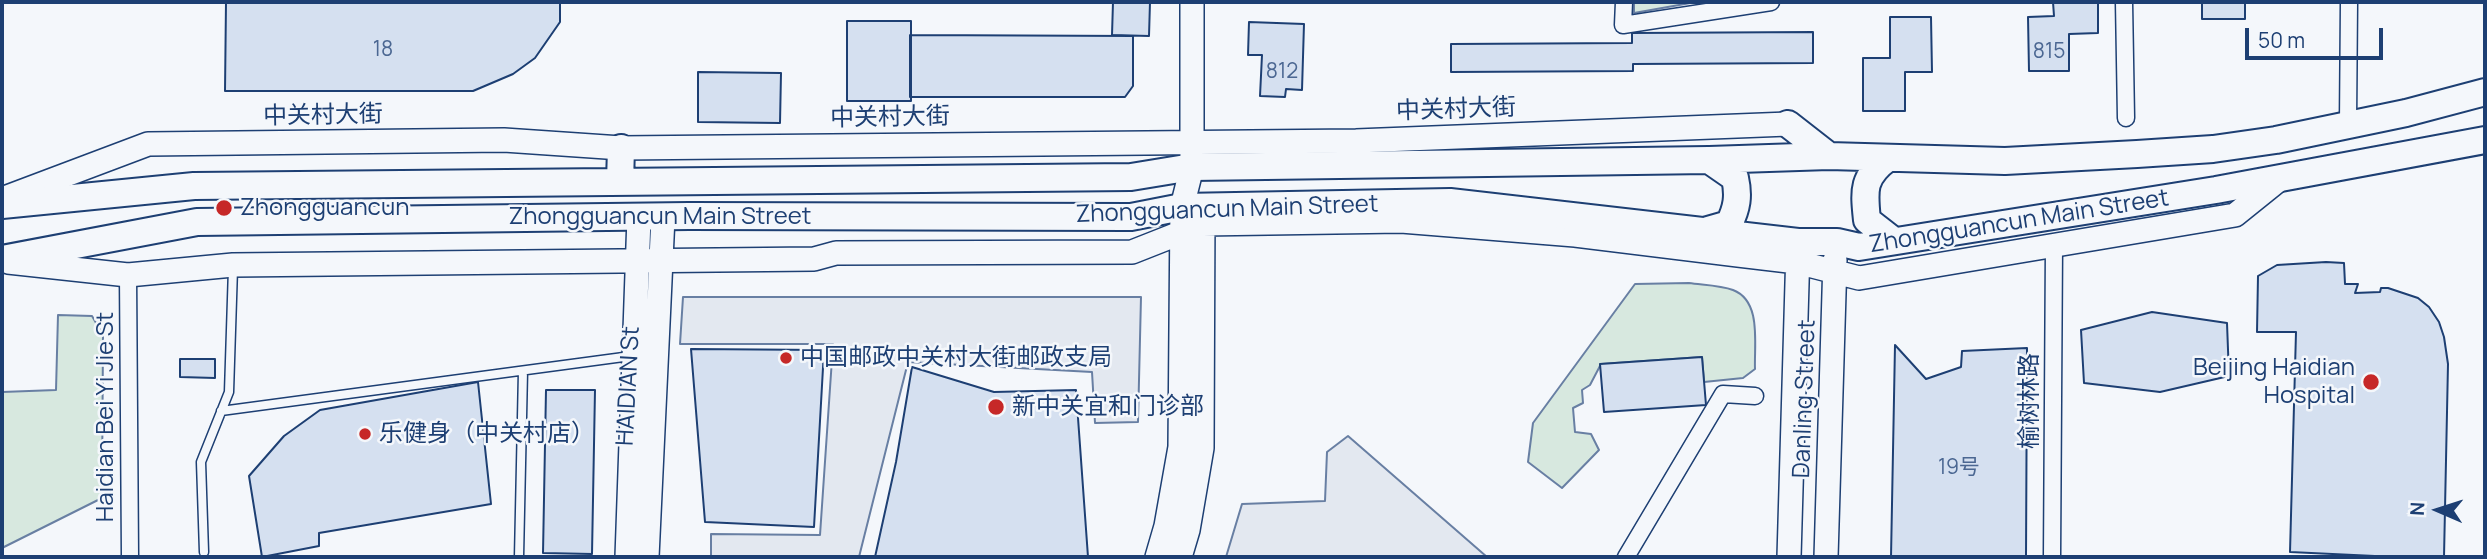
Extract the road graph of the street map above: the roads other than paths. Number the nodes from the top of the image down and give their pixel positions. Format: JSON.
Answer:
{"nodes":[{"id":1,"x":1192,"y":2,"type":"edge"},
{"id":2,"x":1624,"y":2,"type":"edge"},
{"id":3,"x":1771,"y":2,"type":"edge"},
{"id":4,"x":2124,"y":2,"type":"edge"},
{"id":5,"x":2349,"y":2,"type":"edge"},
{"id":6,"x":2485,"y":92,"type":"edge"},
{"id":7,"x":2126,"y":118,"type":"dead end"},
{"id":8,"x":2348,"y":123,"type":"junction"},
{"id":9,"x":1788,"y":124,"type":"joint"},
{"id":10,"x":2485,"y":140,"type":"edge"},
{"id":11,"x":621,"y":148,"type":"junction"},
{"id":12,"x":1192,"y":154,"type":"junction"},
{"id":13,"x":1829,"y":156,"type":"junction"},
{"id":14,"x":1888,"y":158,"type":"junction"},
{"id":15,"x":1709,"y":160,"type":"junction"},
{"id":16,"x":2281,"y":178,"type":"junction"},
{"id":17,"x":620,"y":182,"type":"junction"},
{"id":18,"x":2,"y":199,"type":"edge"},
{"id":19,"x":2,"y":205,"type":"edge"},
{"id":20,"x":651,"y":217,"type":"junction"},
{"id":21,"x":1192,"y":218,"type":"junction"},
{"id":22,"x":1708,"y":230,"type":"junction"},
{"id":23,"x":1894,"y":241,"type":"junction"},
{"id":24,"x":1837,"y":242,"type":"junction"},
{"id":25,"x":2054,"y":245,"type":"junction"},
{"id":26,"x":1798,"y":252,"type":"junction"},
{"id":27,"x":2,"y":260,"type":"edge"},
{"id":28,"x":661,"y":260,"type":"junction"},
{"id":29,"x":638,"y":261,"type":"junction"},
{"id":30,"x":233,"y":265,"type":"junction"},
{"id":31,"x":1834,"y":271,"type":"junction"},
{"id":32,"x":128,"y":275,"type":"junction"},
{"id":33,"x":634,"y":355,"type":"junction"},
{"id":34,"x":523,"y":371,"type":"junction"},
{"id":35,"x":1755,"y":397,"type":"dead end"},
{"id":36,"x":221,"y":411,"type":"junction"},
{"id":37,"x":204,"y":552,"type":"dead end"},
{"id":38,"x":130,"y":557,"type":"edge"},
{"id":39,"x":519,"y":557,"type":"edge"},
{"id":40,"x":627,"y":557,"type":"edge"},
{"id":41,"x":647,"y":557,"type":"edge"},
{"id":42,"x":1157,"y":557,"type":"edge"},
{"id":43,"x":1180,"y":557,"type":"edge"},
{"id":44,"x":1626,"y":557,"type":"edge"},
{"id":45,"x":1789,"y":557,"type":"edge"},
{"id":46,"x":1826,"y":557,"type":"edge"},
{"id":47,"x":2052,"y":557,"type":"edge"}],
"edges":[{"from":1,"to":12,"type":"street"},
{"from":2,"to":3,"type":"street"},
{"from":4,"to":7,"type":"street"},
{"from":5,"to":8,"type":"street"},
{"from":6,"to":8,"type":"main road","name":"Zhongguancun Main Street"},
{"from":8,"to":14,"type":"main road","name":"Zhongguancun Main Street"},
{"from":9,"to":12,"type":"street","name":"中关村大街"},
{"from":9,"to":13,"type":"main road"},
{"from":10,"to":16,"type":"main road","name":"Zhongguancun Main Street"},
{"from":11,"to":12,"type":"street","name":"中关村大街"},
{"from":11,"to":17,"type":"main road"},
{"from":11,"to":18,"type":"street","name":"中关村大街"},
{"from":12,"to":15,"type":"main road","name":"Zhongguancun Main Street"},
{"from":12,"to":17,"type":"main road","name":"Zhongguancun Main Street"},
{"from":12,"to":21,"type":"street"},
{"from":13,"to":14,"type":"main road","name":"Zhongguancun Main Street"},
{"from":13,"to":15,"type":"main road","name":"Zhongguancun Main Street"},
{"from":14,"to":23,"type":"main road"},
{"from":15,"to":22,"type":"main road"},
{"from":16,"to":23,"type":"main road","name":"Zhongguancun Main Street"},
{"from":16,"to":25,"type":"street"},
{"from":17,"to":19,"type":"main road","name":"Zhongguancun Main Street"},
{"from":20,"to":21,"type":"main road","name":"Zhongguancun Main Street"},
{"from":20,"to":27,"type":"main road","name":"Zhongguancun Main Street"},
{"from":20,"to":28,"type":"street","name":"HAIDIAN St"},
{"from":20,"to":29,"type":"street","name":"HAIDIAN St"},
{"from":21,"to":22,"type":"main road","name":"Zhongguancun Main Street"},
{"from":21,"to":26,"type":"street"},
{"from":21,"to":28,"type":"street"},
{"from":21,"to":42,"type":"street"},
{"from":21,"to":43,"type":"street"},
{"from":22,"to":26,"type":"main road","name":"Zhongguancun Main Street"},
{"from":23,"to":24,"type":"main road","name":"Zhongguancun Main Street"},
{"from":24,"to":26,"type":"main road","name":"Zhongguancun Main Street"},
{"from":24,"to":31,"type":"street","name":"Danling Street"},
{"from":25,"to":31,"type":"street"},
{"from":25,"to":47,"type":"street","name":"榆树林路"},
{"from":26,"to":31,"type":"street"},
{"from":26,"to":45,"type":"street","name":"Danling Street"},
{"from":27,"to":32,"type":"street"},
{"from":28,"to":29,"type":"street"},
{"from":28,"to":41,"type":"street","name":"HAIDIAN St"},
{"from":29,"to":30,"type":"street"},
{"from":29,"to":33,"type":"street","name":"HAIDIAN St"},
{"from":30,"to":32,"type":"street"},
{"from":30,"to":36,"type":"lane"},
{"from":31,"to":46,"type":"street","name":"Danling Street"},
{"from":32,"to":38,"type":"street","name":"Haidian Bei Yi Jie St"},
{"from":33,"to":34,"type":"lane"},
{"from":33,"to":40,"type":"street","name":"HAIDIAN St"},
{"from":34,"to":36,"type":"lane"},
{"from":34,"to":39,"type":"lane"},
{"from":35,"to":44,"type":"street"},
{"from":36,"to":37,"type":"lane"}]}
